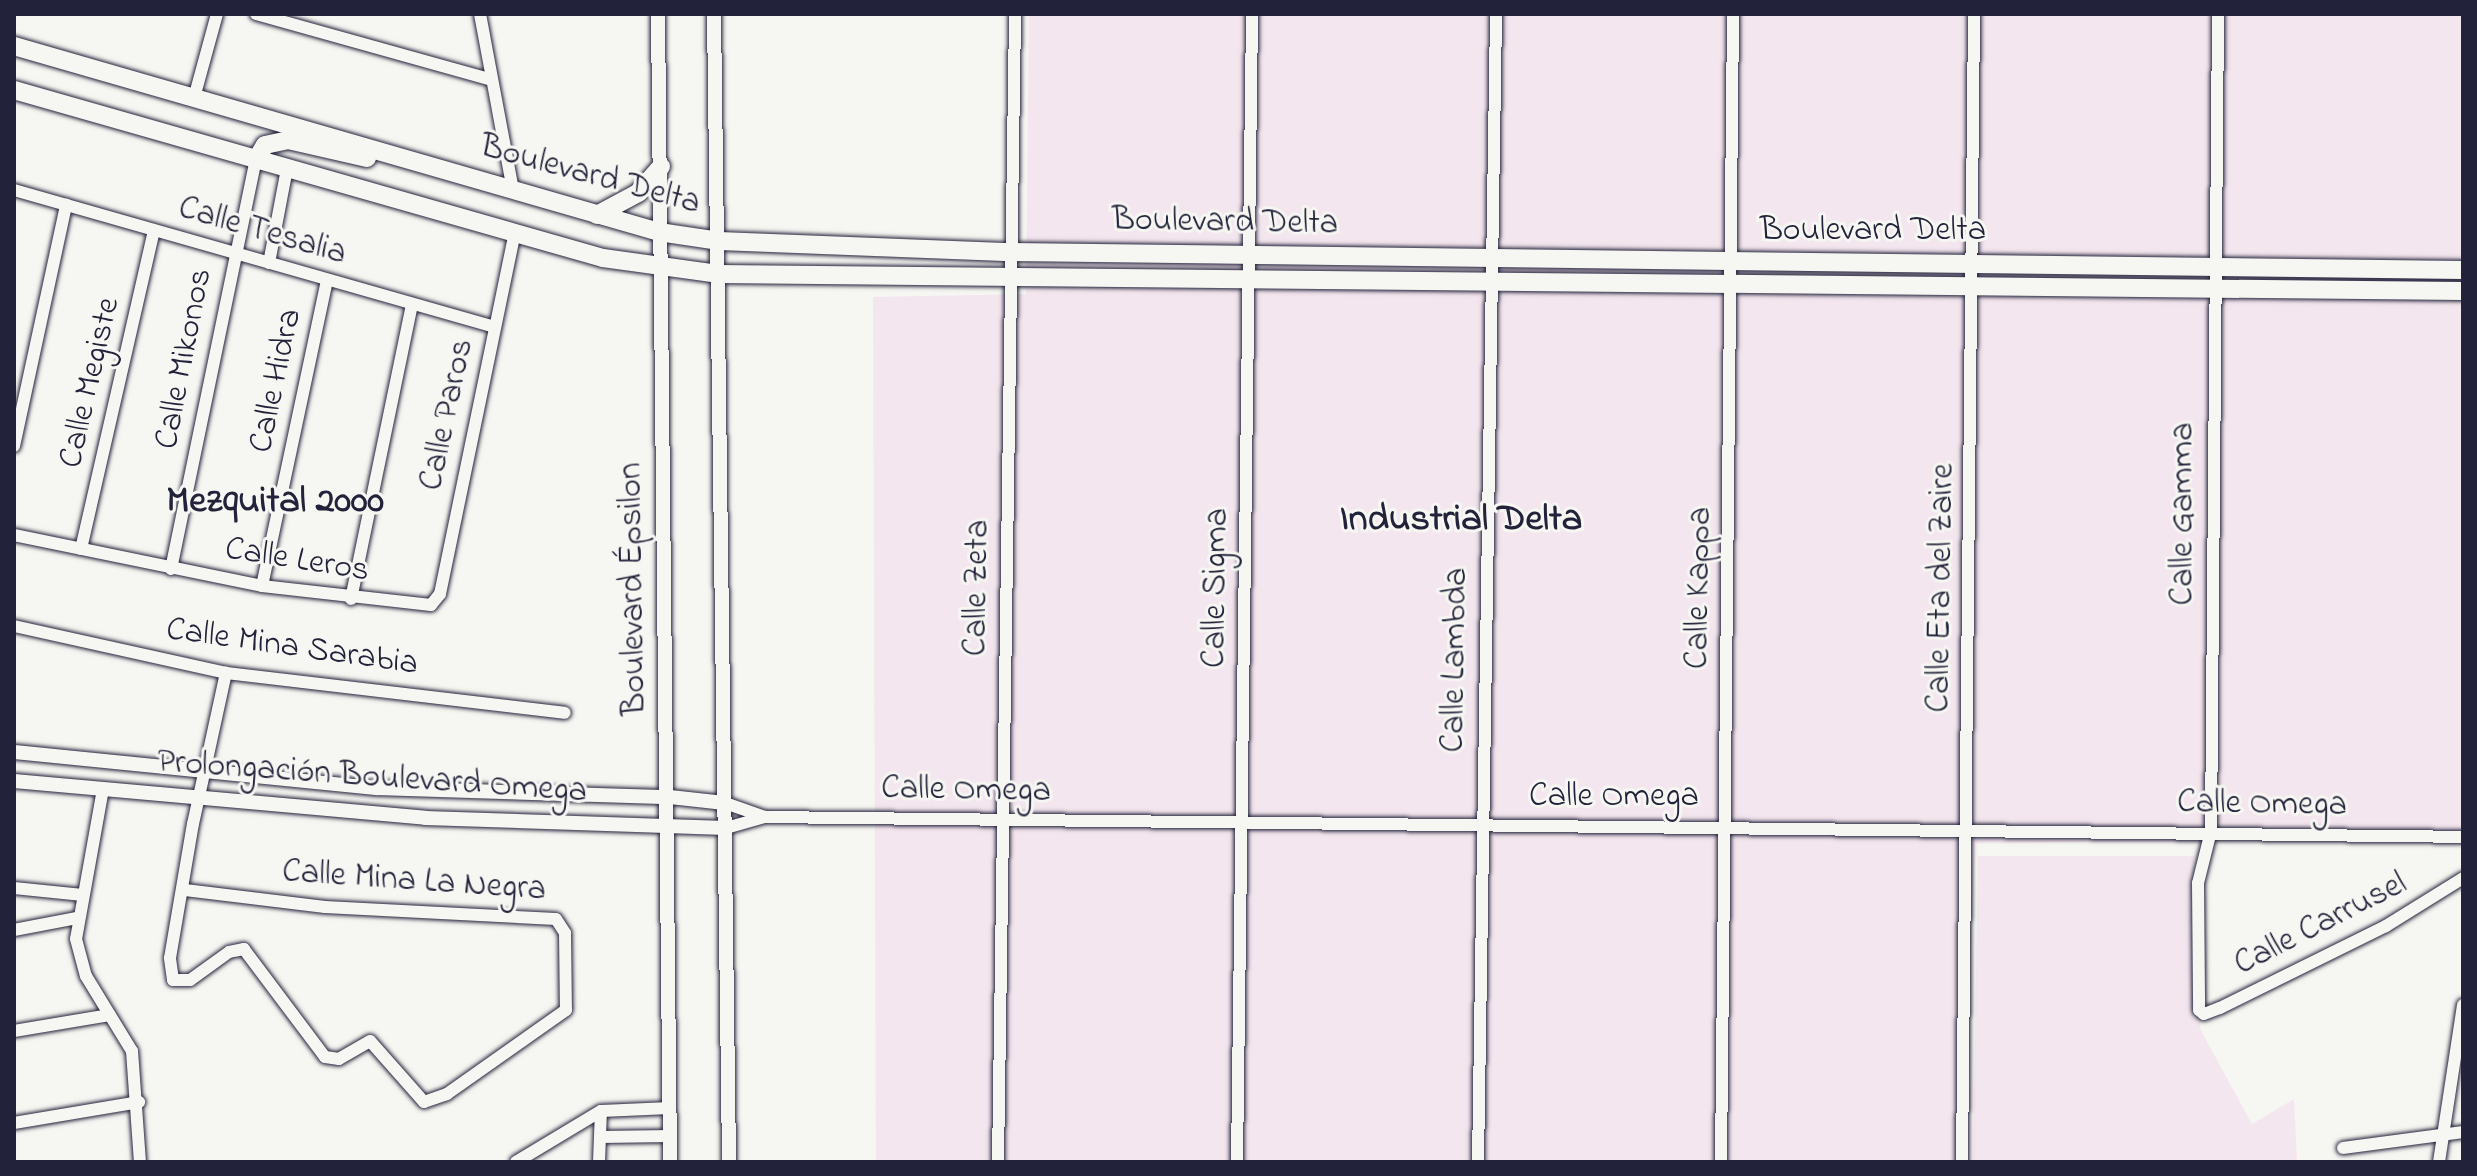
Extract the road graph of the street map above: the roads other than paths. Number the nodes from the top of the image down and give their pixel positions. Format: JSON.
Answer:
{"nodes":[{"id":1,"x":217,"y":14,"type":"edge"},
{"id":2,"x":256,"y":14,"type":"edge"},
{"id":3,"x":480,"y":14,"type":"edge"},
{"id":4,"x":658,"y":14,"type":"edge"},
{"id":5,"x":714,"y":14,"type":"edge"},
{"id":6,"x":1015,"y":14,"type":"edge"},
{"id":7,"x":1252,"y":14,"type":"edge"},
{"id":8,"x":1496,"y":14,"type":"edge"},
{"id":9,"x":1733,"y":14,"type":"edge"},
{"id":10,"x":1974,"y":14,"type":"edge"},
{"id":11,"x":2218,"y":14,"type":"edge"},
{"id":12,"x":14,"y":46,"type":"edge"},
{"id":13,"x":492,"y":80,"type":"junction"},
{"id":14,"x":14,"y":90,"type":"edge"},
{"id":15,"x":194,"y":98,"type":"junction"},
{"id":16,"x":390,"y":157,"type":"junction"},
{"id":17,"x":256,"y":160,"type":"junction"},
{"id":18,"x":661,"y":167,"type":"junction"},
{"id":19,"x":287,"y":169,"type":"junction"},
{"id":20,"x":14,"y":190,"type":"edge"},
{"id":21,"x":513,"y":190,"type":"junction"},
{"id":22,"x":66,"y":205,"type":"junction"},
{"id":23,"x":597,"y":215,"type":"junction"},
{"id":24,"x":154,"y":230,"type":"junction"},
{"id":25,"x":659,"y":232,"type":"junction"},
{"id":26,"x":515,"y":233,"type":"junction"},
{"id":27,"x":719,"y":241,"type":"junction"},
{"id":28,"x":1011,"y":252,"type":"junction"},
{"id":29,"x":234,"y":253,"type":"junction"},
{"id":30,"x":1250,"y":256,"type":"junction"},
{"id":31,"x":1489,"y":259,"type":"junction"},
{"id":32,"x":269,"y":263,"type":"junction"},
{"id":33,"x":1730,"y":263,"type":"junction"},
{"id":34,"x":1974,"y":264,"type":"junction"},
{"id":35,"x":2213,"y":268,"type":"junction"},
{"id":36,"x":659,"y":269,"type":"junction"},
{"id":37,"x":2463,"y":270,"type":"edge"},
{"id":38,"x":718,"y":274,"type":"junction"},
{"id":39,"x":1010,"y":276,"type":"junction"},
{"id":40,"x":1249,"y":278,"type":"junction"},
{"id":41,"x":327,"y":281,"type":"junction"},
{"id":42,"x":1490,"y":282,"type":"junction"},
{"id":43,"x":1730,"y":284,"type":"junction"},
{"id":44,"x":1974,"y":286,"type":"junction"},
{"id":45,"x":2213,"y":289,"type":"junction"},
{"id":46,"x":2463,"y":291,"type":"edge"},
{"id":47,"x":412,"y":305,"type":"junction"},
{"id":48,"x":495,"y":327,"type":"junction"},
{"id":49,"x":14,"y":446,"type":"edge"},
{"id":50,"x":14,"y":535,"type":"edge"},
{"id":51,"x":81,"y":549,"type":"junction"},
{"id":52,"x":171,"y":569,"type":"junction"},
{"id":53,"x":262,"y":586,"type":"junction"},
{"id":54,"x":351,"y":599,"type":"junction"},
{"id":55,"x":431,"y":605,"type":"joint"},
{"id":56,"x":14,"y":626,"type":"edge"},
{"id":57,"x":226,"y":673,"type":"junction"},
{"id":58,"x":565,"y":713,"type":"dead end"},
{"id":59,"x":14,"y":752,"type":"edge"},
{"id":60,"x":206,"y":770,"type":"junction"},
{"id":61,"x":14,"y":781,"type":"edge"},
{"id":62,"x":103,"y":789,"type":"junction"},
{"id":63,"x":200,"y":797,"type":"junction"},
{"id":64,"x":670,"y":797,"type":"junction"},
{"id":65,"x":725,"y":803,"type":"junction"},
{"id":66,"x":765,"y":817,"type":"junction"},
{"id":67,"x":1004,"y":820,"type":"junction"},
{"id":68,"x":1241,"y":821,"type":"junction"},
{"id":69,"x":670,"y":825,"type":"junction"},
{"id":70,"x":1481,"y":826,"type":"junction"},
{"id":71,"x":1726,"y":827,"type":"junction"},
{"id":72,"x":726,"y":828,"type":"junction"},
{"id":73,"x":1966,"y":830,"type":"junction"},
{"id":74,"x":2211,"y":831,"type":"junction"},
{"id":75,"x":2463,"y":837,"type":"edge"},
{"id":76,"x":2463,"y":878,"type":"edge"},
{"id":77,"x":14,"y":888,"type":"edge"},
{"id":78,"x":185,"y":890,"type":"junction"},
{"id":79,"x":83,"y":895,"type":"junction"},
{"id":80,"x":77,"y":918,"type":"junction"},
{"id":81,"x":14,"y":930,"type":"edge"},
{"id":82,"x":2463,"y":1005,"type":"edge"},
{"id":83,"x":2200,"y":1012,"type":"joint"},
{"id":84,"x":110,"y":1015,"type":"junction"},
{"id":85,"x":14,"y":1031,"type":"edge"},
{"id":86,"x":139,"y":1102,"type":"junction"},
{"id":87,"x":670,"y":1108,"type":"junction"},
{"id":88,"x":601,"y":1111,"type":"junction"},
{"id":89,"x":14,"y":1123,"type":"edge"},
{"id":90,"x":2444,"y":1131,"type":"junction"},
{"id":91,"x":2463,"y":1132,"type":"edge"},
{"id":92,"x":670,"y":1136,"type":"junction"},
{"id":93,"x":601,"y":1137,"type":"junction"},
{"id":94,"x":2343,"y":1148,"type":"dead end"},
{"id":95,"x":140,"y":1162,"type":"edge"},
{"id":96,"x":516,"y":1162,"type":"edge"},
{"id":97,"x":599,"y":1162,"type":"edge"},
{"id":98,"x":670,"y":1162,"type":"edge"},
{"id":99,"x":729,"y":1162,"type":"edge"},
{"id":100,"x":998,"y":1162,"type":"edge"},
{"id":101,"x":1237,"y":1162,"type":"edge"},
{"id":102,"x":1478,"y":1162,"type":"edge"},
{"id":103,"x":1721,"y":1162,"type":"edge"},
{"id":104,"x":1962,"y":1162,"type":"edge"},
{"id":105,"x":2439,"y":1162,"type":"edge"}],
"edges":[{"from":1,"to":15,"type":"street"},
{"from":2,"to":13,"type":"street"},
{"from":3,"to":13,"type":"street"},
{"from":4,"to":18,"type":"street","name":"Boulevard Épsilon"},
{"from":5,"to":27,"type":"street"},
{"from":6,"to":28,"type":"street","name":"Calle Zeta"},
{"from":7,"to":30,"type":"street","name":"Calle Sigma"},
{"from":8,"to":31,"type":"street","name":"Calle Lambda"},
{"from":9,"to":33,"type":"street","name":"Calle Kappa"},
{"from":10,"to":34,"type":"street","name":"Calle Eta del Zaire"},
{"from":11,"to":35,"type":"street","name":"Calle Gamma"},
{"from":12,"to":15,"type":"main road","name":"Boulevard Delta"},
{"from":13,"to":21,"type":"street"},
{"from":14,"to":17,"type":"main road","name":"Boulevard Delta"},
{"from":15,"to":16,"type":"main road","name":"Boulevard Delta"},
{"from":16,"to":17,"type":"main road"},
{"from":16,"to":21,"type":"main road","name":"Boulevard Delta"},
{"from":17,"to":19,"type":"main road","name":"Boulevard Delta"},
{"from":17,"to":29,"type":"street","name":"Calle Mikonos"},
{"from":18,"to":23,"type":"main road"},
{"from":18,"to":25,"type":"street","name":"Boulevard Épsilon"},
{"from":19,"to":26,"type":"main road","name":"Boulevard Delta"},
{"from":19,"to":32,"type":"street","name":"Calle Mikonos"},
{"from":20,"to":22,"type":"street","name":"Calle Tesalia"},
{"from":21,"to":23,"type":"main road","name":"Boulevard Delta"},
{"from":22,"to":24,"type":"street","name":"Calle Tesalia"},
{"from":22,"to":49,"type":"street"},
{"from":23,"to":25,"type":"main road","name":"Boulevard Delta"},
{"from":24,"to":29,"type":"street","name":"Calle Tesalia"},
{"from":24,"to":51,"type":"street","name":"Calle Megiste"},
{"from":25,"to":27,"type":"main road","name":"Boulevard Delta"},
{"from":25,"to":36,"type":"street","name":"Boulevard Épsilon"},
{"from":26,"to":36,"type":"main road","name":"Boulevard Delta"},
{"from":26,"to":48,"type":"street","name":"Calle Paros"},
{"from":27,"to":28,"type":"main road","name":"Boulevard Delta"},
{"from":27,"to":38,"type":"street"},
{"from":28,"to":30,"type":"main road","name":"Boulevard Delta"},
{"from":28,"to":39,"type":"street","name":"Calle Zeta"},
{"from":29,"to":32,"type":"street","name":"Calle Tesalia"},
{"from":29,"to":52,"type":"street","name":"Calle Mikonos"},
{"from":30,"to":31,"type":"main road","name":"Boulevard Delta"},
{"from":30,"to":40,"type":"street","name":"Calle Sigma"},
{"from":31,"to":33,"type":"main road","name":"Boulevard Delta"},
{"from":31,"to":42,"type":"street","name":"Calle Lambda"},
{"from":32,"to":41,"type":"street","name":"Calle Tesalia"},
{"from":33,"to":34,"type":"main road","name":"Boulevard Delta"},
{"from":33,"to":43,"type":"street","name":"Calle Kappa"},
{"from":34,"to":35,"type":"main road","name":"Boulevard Delta"},
{"from":34,"to":44,"type":"street","name":"Calle Eta del Zaire"},
{"from":35,"to":37,"type":"main road","name":"Boulevard Delta"},
{"from":35,"to":45,"type":"street","name":"Calle Gamma"},
{"from":36,"to":38,"type":"main road","name":"Boulevard Delta"},
{"from":36,"to":64,"type":"street","name":"Boulevard Épsilon"},
{"from":38,"to":39,"type":"main road","name":"Boulevard Delta"},
{"from":38,"to":65,"type":"street"},
{"from":39,"to":40,"type":"main road","name":"Boulevard Delta"},
{"from":39,"to":67,"type":"street","name":"Calle Zeta"},
{"from":40,"to":42,"type":"main road","name":"Boulevard Delta"},
{"from":40,"to":68,"type":"street","name":"Calle Sigma"},
{"from":41,"to":47,"type":"street","name":"Calle Tesalia"},
{"from":41,"to":53,"type":"street","name":"Calle Hidra"},
{"from":42,"to":43,"type":"main road","name":"Boulevard Delta"},
{"from":42,"to":70,"type":"street","name":"Calle Lambda"},
{"from":43,"to":44,"type":"main road","name":"Boulevard Delta"},
{"from":43,"to":71,"type":"street","name":"Calle Kappa"},
{"from":44,"to":45,"type":"main road","name":"Boulevard Delta"},
{"from":44,"to":73,"type":"street","name":"Calle Eta del Zaire"},
{"from":45,"to":46,"type":"main road","name":"Boulevard Delta"},
{"from":45,"to":74,"type":"street","name":"Calle Gamma"},
{"from":47,"to":48,"type":"street","name":"Calle Tesalia"},
{"from":47,"to":54,"type":"street"},
{"from":48,"to":55,"type":"street","name":"Calle Paros"},
{"from":50,"to":51,"type":"street","name":"Calle Leros"},
{"from":51,"to":52,"type":"street","name":"Calle Leros"},
{"from":52,"to":53,"type":"street","name":"Calle Leros"},
{"from":53,"to":54,"type":"street","name":"Calle Leros"},
{"from":54,"to":55,"type":"street","name":"Calle Leros"},
{"from":56,"to":57,"type":"street","name":"Calle Mina Sarabia"},
{"from":57,"to":58,"type":"street","name":"Calle Mina Sarabia"},
{"from":57,"to":60,"type":"street","name":"Calle Mina La Negra"},
{"from":59,"to":60,"type":"street","name":"Prolongación Boulevard Omega"},
{"from":60,"to":63,"type":"street","name":"Calle Mina La Negra"},
{"from":60,"to":64,"type":"street","name":"Prolongación Boulevard Omega"},
{"from":61,"to":62,"type":"street","name":"Prolongación Boulevard Omega"},
{"from":62,"to":63,"type":"street","name":"Prolongación Boulevard Omega"},
{"from":62,"to":79,"type":"street"},
{"from":63,"to":69,"type":"street","name":"Prolongación Boulevard Omega"},
{"from":63,"to":78,"type":"street","name":"Calle Mina La Negra"},
{"from":64,"to":65,"type":"street","name":"Prolongación Boulevard Omega"},
{"from":64,"to":69,"type":"street","name":"Boulevard Épsilon"},
{"from":65,"to":66,"type":"street","name":"Calle Omega"},
{"from":65,"to":72,"type":"street"},
{"from":66,"to":67,"type":"street","name":"Calle Omega"},
{"from":66,"to":72,"type":"street","name":"Calle Omega"},
{"from":67,"to":68,"type":"street","name":"Calle Omega"},
{"from":67,"to":100,"type":"street","name":"Calle Zeta"},
{"from":68,"to":70,"type":"street","name":"Calle Omega"},
{"from":68,"to":101,"type":"street","name":"Calle Sigma"},
{"from":69,"to":72,"type":"street","name":"Prolongación Boulevard Omega"},
{"from":69,"to":87,"type":"street","name":"Boulevard Épsilon"},
{"from":70,"to":71,"type":"street","name":"Calle Omega"},
{"from":70,"to":102,"type":"street","name":"Calle Lambda"},
{"from":71,"to":73,"type":"street","name":"Calle Omega"},
{"from":71,"to":103,"type":"street","name":"Calle Kappa"},
{"from":72,"to":99,"type":"street"},
{"from":73,"to":74,"type":"street","name":"Calle Omega"},
{"from":73,"to":104,"type":"street","name":"Calle Eta del Zaire"},
{"from":74,"to":75,"type":"street","name":"Calle Omega"},
{"from":74,"to":83,"type":"street","name":"Calle Gamma"},
{"from":76,"to":83,"type":"street","name":"Calle Carrusel"},
{"from":77,"to":79,"type":"street"},
{"from":78,"to":78,"type":"street","name":"Calle Mina La Negra"},
{"from":79,"to":80,"type":"street"},
{"from":80,"to":81,"type":"street"},
{"from":80,"to":84,"type":"street"},
{"from":82,"to":90,"type":"street"},
{"from":84,"to":85,"type":"street"},
{"from":84,"to":86,"type":"street"},
{"from":86,"to":89,"type":"street"},
{"from":86,"to":95,"type":"street"},
{"from":87,"to":88,"type":"street"},
{"from":87,"to":92,"type":"street","name":"Boulevard Épsilon"},
{"from":88,"to":93,"type":"street"},
{"from":88,"to":96,"type":"street"},
{"from":90,"to":91,"type":"street"},
{"from":90,"to":94,"type":"street"},
{"from":90,"to":105,"type":"street"},
{"from":92,"to":93,"type":"street"},
{"from":92,"to":98,"type":"street","name":"Boulevard Épsilon"},
{"from":93,"to":97,"type":"street"}]}
